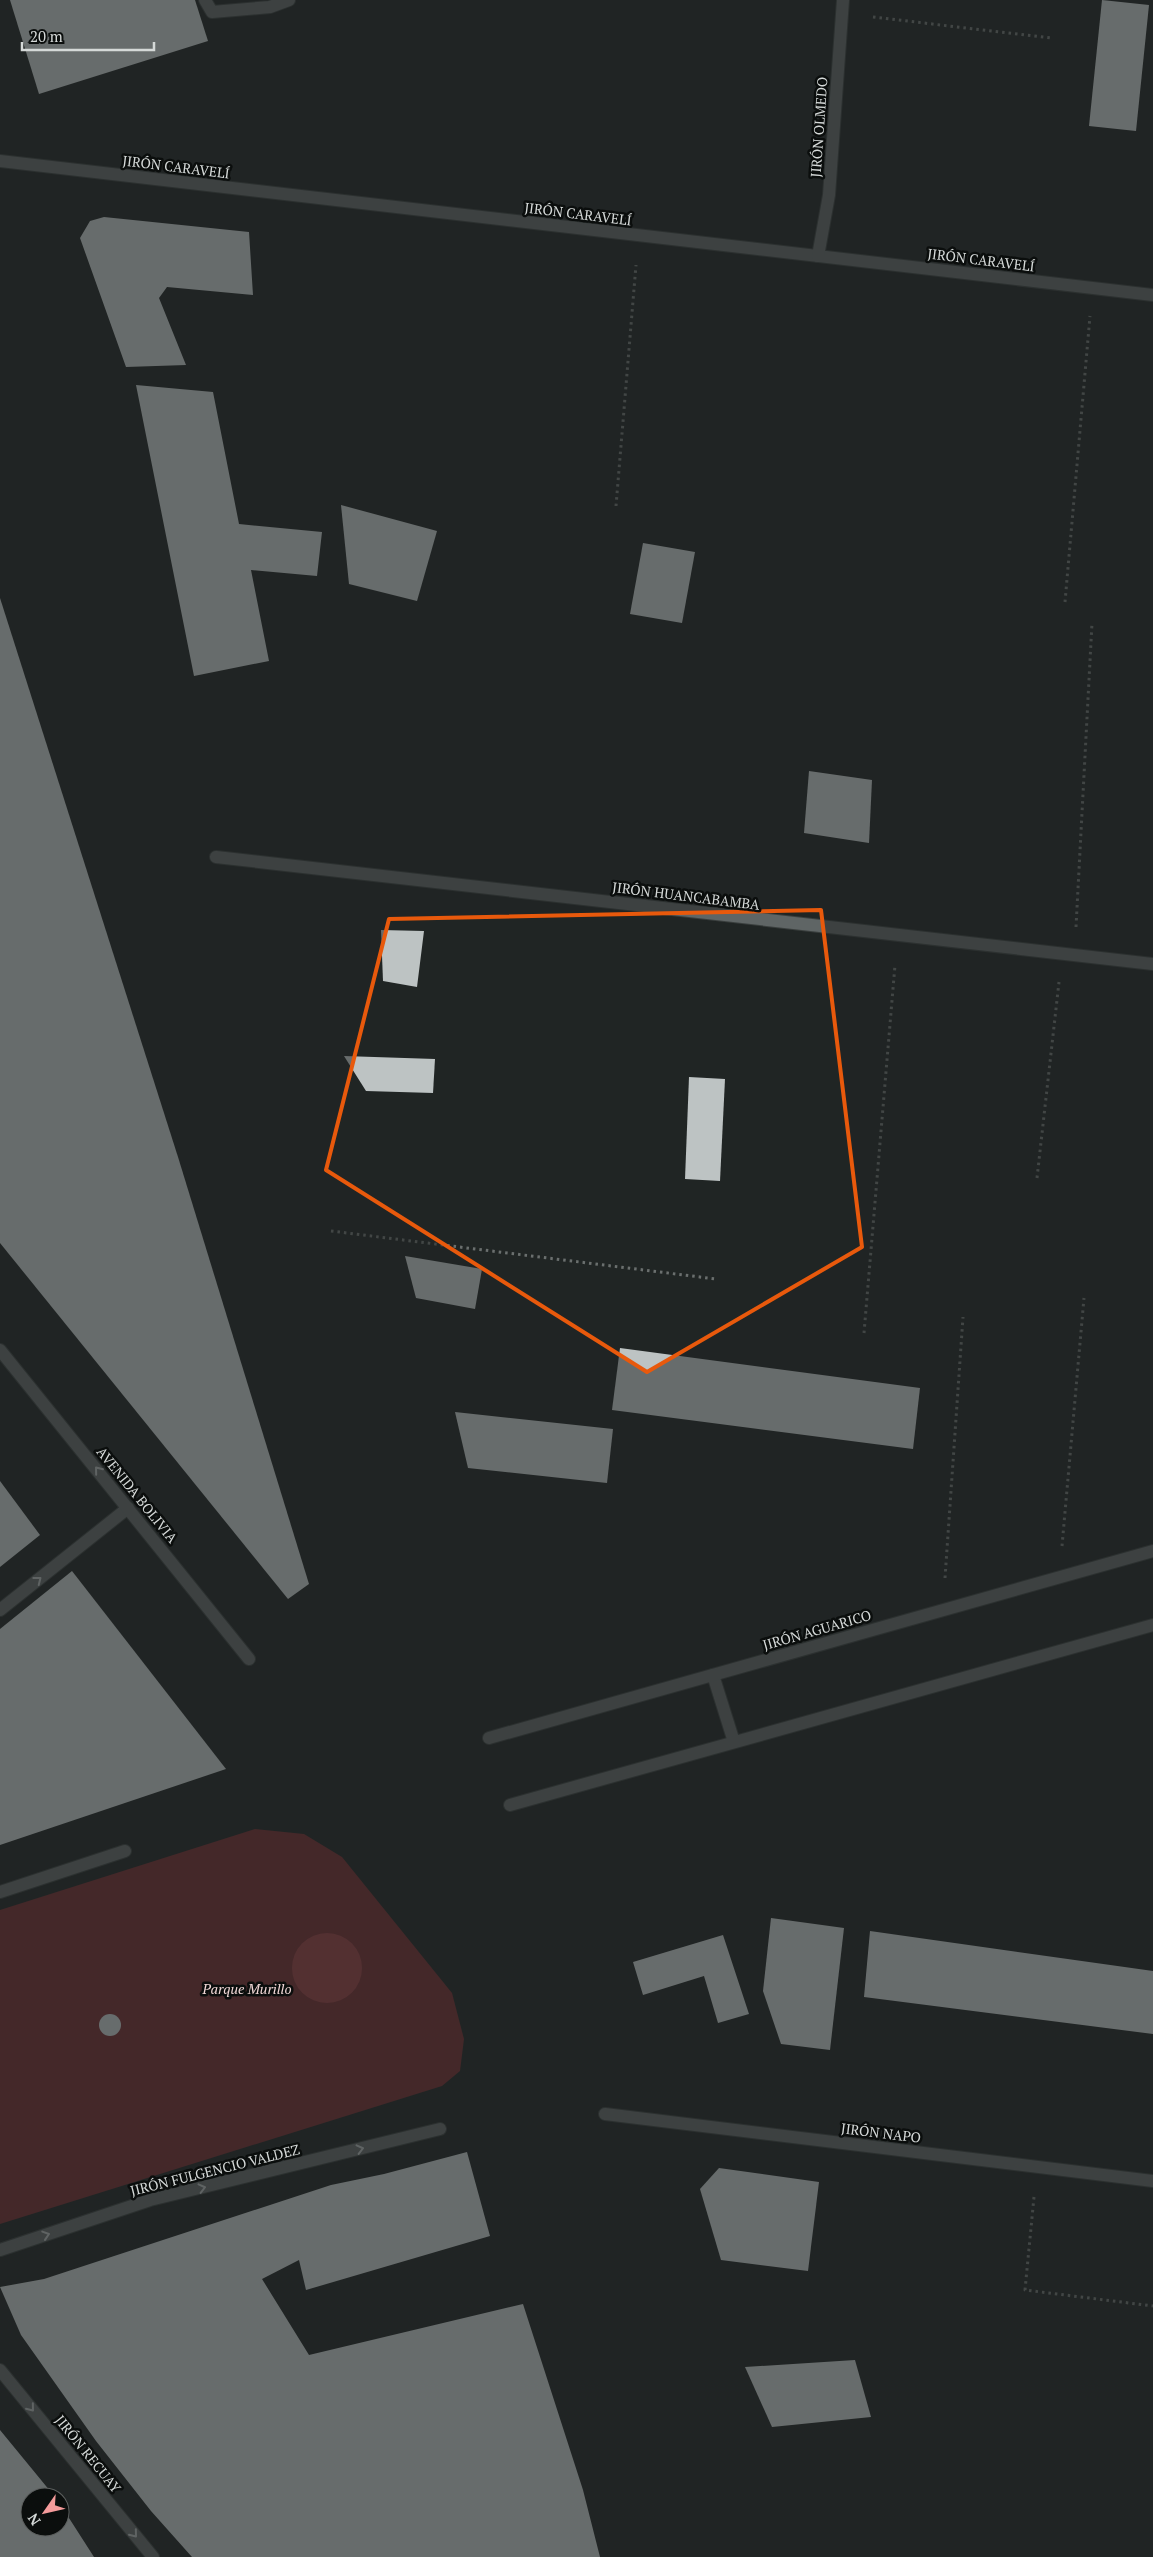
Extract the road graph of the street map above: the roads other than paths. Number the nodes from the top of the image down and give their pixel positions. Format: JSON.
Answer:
{"nodes":[{"id":1,"x":205,"y":0,"type":"edge"},
{"id":2,"x":289,"y":0,"type":"edge"},
{"id":3,"x":844,"y":0,"type":"edge"},
{"id":4,"x":0,"y":161,"type":"edge"},
{"id":5,"x":818,"y":256,"type":"junction"},
{"id":6,"x":1153,"y":296,"type":"edge"},
{"id":7,"x":216,"y":857,"type":"dead end"},
{"id":8,"x":1153,"y":964,"type":"edge"},
{"id":9,"x":0,"y":1350,"type":"edge"},
{"id":10,"x":128,"y":1508,"type":"junction"},
{"id":11,"x":1153,"y":1551,"type":"edge"},
{"id":12,"x":0,"y":1610,"type":"edge"},
{"id":13,"x":1153,"y":1625,"type":"edge"},
{"id":14,"x":249,"y":1659,"type":"dead end"},
{"id":15,"x":713,"y":1674,"type":"junction"},
{"id":16,"x":489,"y":1738,"type":"dead end"},
{"id":17,"x":734,"y":1742,"type":"junction"},
{"id":18,"x":510,"y":1805,"type":"dead end"},
{"id":19,"x":125,"y":1852,"type":"dead end"},
{"id":20,"x":0,"y":1892,"type":"edge"},
{"id":21,"x":604,"y":2114,"type":"dead end"},
{"id":22,"x":440,"y":2129,"type":"dead end"},
{"id":23,"x":1153,"y":2181,"type":"edge"},
{"id":24,"x":0,"y":2250,"type":"edge"},
{"id":25,"x":0,"y":2370,"type":"edge"},
{"id":26,"x":153,"y":2557,"type":"edge"}],
"edges":[{"from":1,"to":2,"type":"street"},
{"from":3,"to":5,"type":"street","name":"JIRÓN OLMEDO"},
{"from":4,"to":5,"type":"street","name":"JIRÓN CARAVELÍ"},
{"from":5,"to":6,"type":"street","name":"JIRÓN CARAVELÍ"},
{"from":7,"to":8,"type":"street","name":"JIRÓN HUANCABAMBA"},
{"from":10,"to":9,"type":"street","name":"AVENIDA BOLIVIA","one_way":true},
{"from":12,"to":10,"type":"street","one_way":true},
{"from":10,"to":14,"type":"street","name":"AVENIDA BOLIVIA"},
{"from":11,"to":15,"type":"street","name":"JIRÓN AGUARICO"},
{"from":13,"to":17,"type":"street"},
{"from":15,"to":16,"type":"street","name":"JIRÓN AGUARICO"},
{"from":15,"to":17,"type":"street"},
{"from":17,"to":18,"type":"street"},
{"from":19,"to":20,"type":"street"},
{"from":21,"to":23,"type":"street","name":"JIRÓN NAPO"},
{"from":24,"to":22,"type":"street","name":"JIRÓN FULGENCIO VALDEZ","one_way":true},
{"from":25,"to":26,"type":"street","name":"JIRÓN RECUAY","one_way":true}]}
